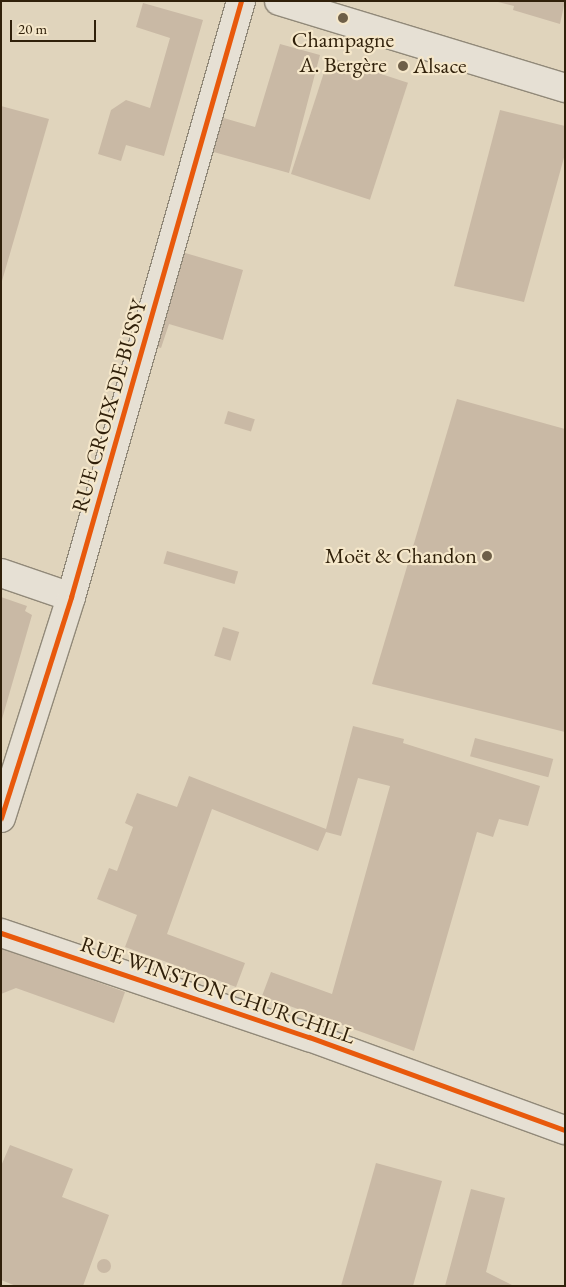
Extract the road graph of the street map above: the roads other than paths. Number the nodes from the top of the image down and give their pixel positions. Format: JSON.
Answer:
{"nodes":[{"id":1,"x":241,"y":1,"type":"edge"},
{"id":2,"x":279,"y":1,"type":"edge"},
{"id":3,"x":565,"y":88,"type":"edge"},
{"id":4,"x":1,"y":573,"type":"edge"},
{"id":5,"x":71,"y":597,"type":"junction"},
{"id":6,"x":1,"y":818,"type":"edge"},
{"id":7,"x":1,"y":933,"type":"edge"},
{"id":8,"x":565,"y":1130,"type":"edge"}],
"edges":[{"from":1,"to":5,"type":"street","name":"RUE CROIX DE BUSSY"},
{"from":2,"to":3,"type":"street"},
{"from":4,"to":5,"type":"street"},
{"from":5,"to":6,"type":"street","name":"RUE CROIX DE BUSSY"},
{"from":7,"to":8,"type":"street","name":"RUE WINSTON CHURCHILL"}]}
